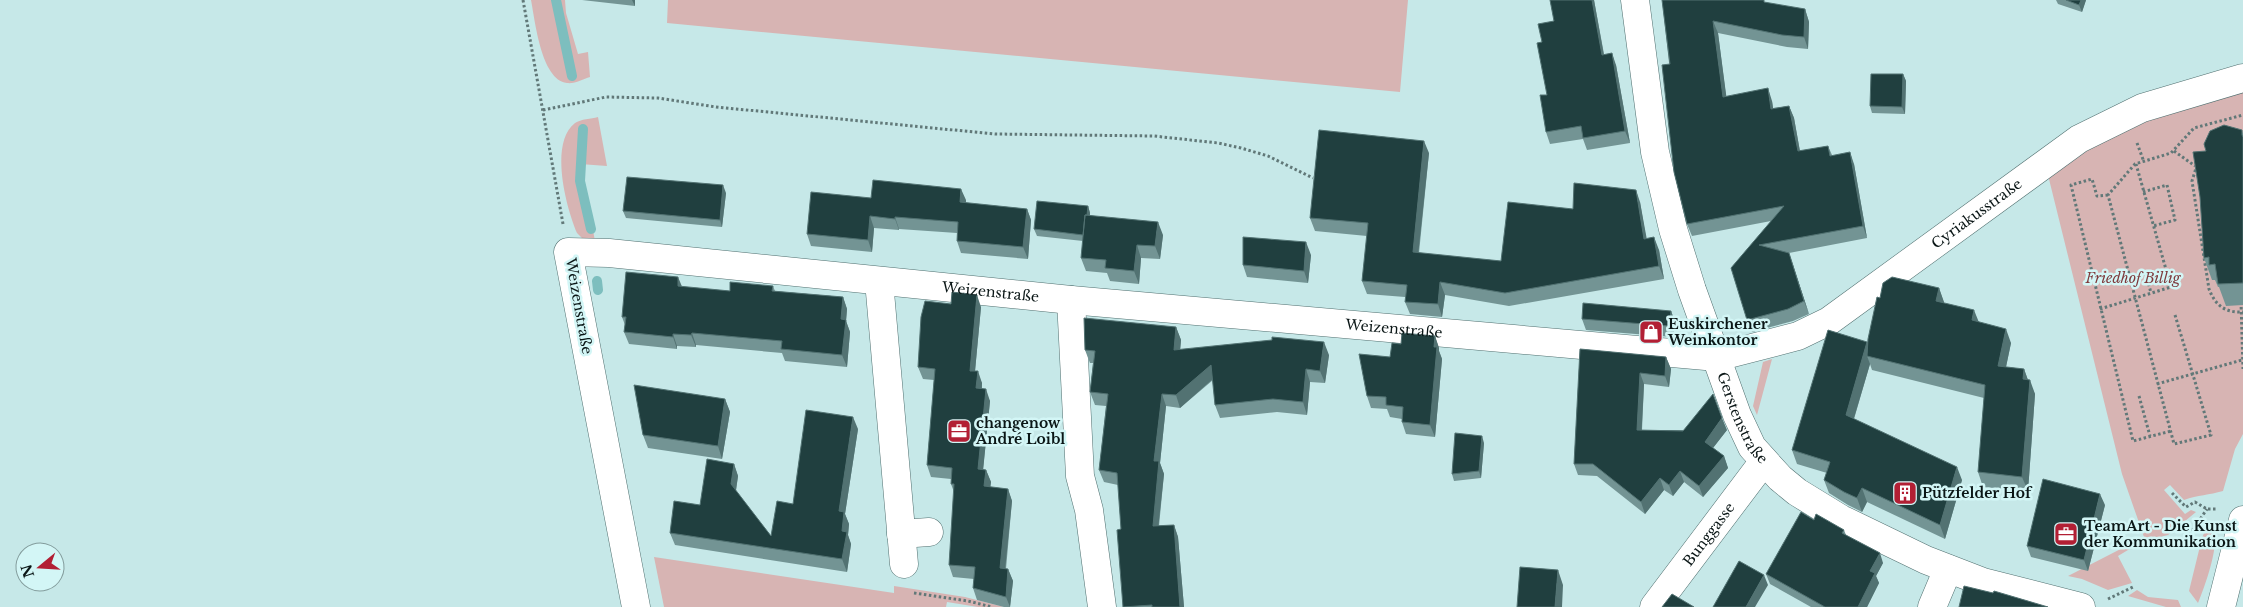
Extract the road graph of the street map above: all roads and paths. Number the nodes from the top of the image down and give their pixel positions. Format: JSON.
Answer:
{"nodes":[{"id":1,"x":523,"y":0,"type":"edge"},
{"id":2,"x":1635,"y":0,"type":"edge"},
{"id":3,"x":2243,"y":78,"type":"edge"},
{"id":4,"x":543,"y":110,"type":"junction"},
{"id":5,"x":2243,"y":115,"type":"edge"},
{"id":6,"x":2134,"y":135,"type":"dead end"},
{"id":7,"x":2174,"y":150,"type":"junction"},
{"id":8,"x":2200,"y":160,"type":"edge"},
{"id":9,"x":2144,"y":162,"type":"junction"},
{"id":10,"x":2136,"y":164,"type":"junction"},
{"id":11,"x":2196,"y":166,"type":"junction"},
{"id":12,"x":1313,"y":178,"type":"edge"},
{"id":13,"x":2143,"y":192,"type":"junction"},
{"id":14,"x":2108,"y":195,"type":"junction"},
{"id":15,"x":2153,"y":226,"type":"junction"},
{"id":16,"x":568,"y":252,"type":"junction"},
{"id":17,"x":2146,"y":274,"type":"dead end"},
{"id":18,"x":879,"y":281,"type":"junction"},
{"id":19,"x":2151,"y":294,"type":"junction"},
{"id":20,"x":2134,"y":299,"type":"junction"},
{"id":21,"x":1071,"y":300,"type":"junction"},
{"id":22,"x":2241,"y":302,"type":"edge"},
{"id":23,"x":2100,"y":309,"type":"junction"},
{"id":24,"x":2242,"y":312,"type":"edge"},
{"id":25,"x":2175,"y":315,"type":"dead end"},
{"id":26,"x":1717,"y":357,"type":"junction"},
{"id":27,"x":2242,"y":360,"type":"edge"},
{"id":28,"x":2243,"y":369,"type":"edge"},
{"id":29,"x":2193,"y":373,"type":"junction"},
{"id":30,"x":2157,"y":384,"type":"junction"},
{"id":31,"x":2139,"y":396,"type":"dead end"},
{"id":32,"x":2171,"y":431,"type":"junction"},
{"id":33,"x":2150,"y":436,"type":"junction"},
{"id":34,"x":1764,"y":461,"type":"junction"},
{"id":35,"x":2172,"y":493,"type":"dead end"},
{"id":36,"x":2243,"y":520,"type":"edge"},
{"id":37,"x":2192,"y":531,"type":"dead end"},
{"id":38,"x":929,"y":532,"type":"dead end"},
{"id":39,"x":901,"y":534,"type":"junction"},
{"id":40,"x":904,"y":564,"type":"joint"},
{"id":41,"x":1948,"y":569,"type":"junction"},
{"id":42,"x":2134,"y":586,"type":"dead end"},
{"id":43,"x":2123,"y":592,"type":"dead end"},
{"id":44,"x":636,"y":607,"type":"edge"},
{"id":45,"x":992,"y":607,"type":"edge"},
{"id":46,"x":1102,"y":607,"type":"edge"},
{"id":47,"x":1654,"y":607,"type":"edge"},
{"id":48,"x":1932,"y":607,"type":"edge"},
{"id":49,"x":2081,"y":607,"type":"edge"},
{"id":50,"x":2221,"y":607,"type":"edge"}],
"edges":[{"from":1,"to":4,"type":"path"},
{"from":2,"to":26,"type":"street","name":"Gerstenstraße"},
{"from":3,"to":26,"type":"street","name":"Cyriakusstraße"},
{"from":4,"to":12,"type":"path"},
{"from":4,"to":16,"type":"path"},
{"from":5,"to":7,"type":"path"},
{"from":6,"to":9,"type":"path"},
{"from":7,"to":9,"type":"path"},
{"from":7,"to":11,"type":"path"},
{"from":8,"to":11,"type":"path"},
{"from":9,"to":10,"type":"path"},
{"from":10,"to":13,"type":"path"},
{"from":10,"to":14,"type":"path"},
{"from":11,"to":24,"type":"path"},
{"from":13,"to":15,"type":"path"},
{"from":13,"to":15,"type":"path"},
{"from":14,"to":20,"type":"path"},
{"from":14,"to":23,"type":"path"},
{"from":15,"to":19,"type":"path"},
{"from":16,"to":18,"type":"street","name":"Weizenstraße"},
{"from":16,"to":44,"type":"street","name":"Weizenstraße"},
{"from":17,"to":19,"type":"path"},
{"from":18,"to":21,"type":"street","name":"Weizenstraße"},
{"from":18,"to":39,"type":"street"},
{"from":19,"to":20,"type":"path"},
{"from":20,"to":23,"type":"path"},
{"from":20,"to":30,"type":"path"},
{"from":21,"to":26,"type":"street","name":"Weizenstraße"},
{"from":21,"to":46,"type":"street"},
{"from":22,"to":24,"type":"path"},
{"from":23,"to":33,"type":"path"},
{"from":24,"to":27,"type":"path"},
{"from":25,"to":29,"type":"path"},
{"from":26,"to":34,"type":"street","name":"Gerstenstraße"},
{"from":27,"to":28,"type":"path"},
{"from":27,"to":29,"type":"path"},
{"from":29,"to":30,"type":"path"},
{"from":29,"to":32,"type":"path"},
{"from":30,"to":32,"type":"path"},
{"from":31,"to":33,"type":"path"},
{"from":32,"to":33,"type":"path"},
{"from":34,"to":41,"type":"street","name":"Gerstenstraße"},
{"from":34,"to":47,"type":"street","name":"Bunggasse"},
{"from":35,"to":37,"type":"path"},
{"from":36,"to":50,"type":"street"},
{"from":38,"to":39,"type":"street"},
{"from":39,"to":40,"type":"street"},
{"from":40,"to":45,"type":"path"},
{"from":41,"to":48,"type":"street"},
{"from":41,"to":49,"type":"street","name":"Gerstenstraße"},
{"from":42,"to":43,"type":"path"}]}
